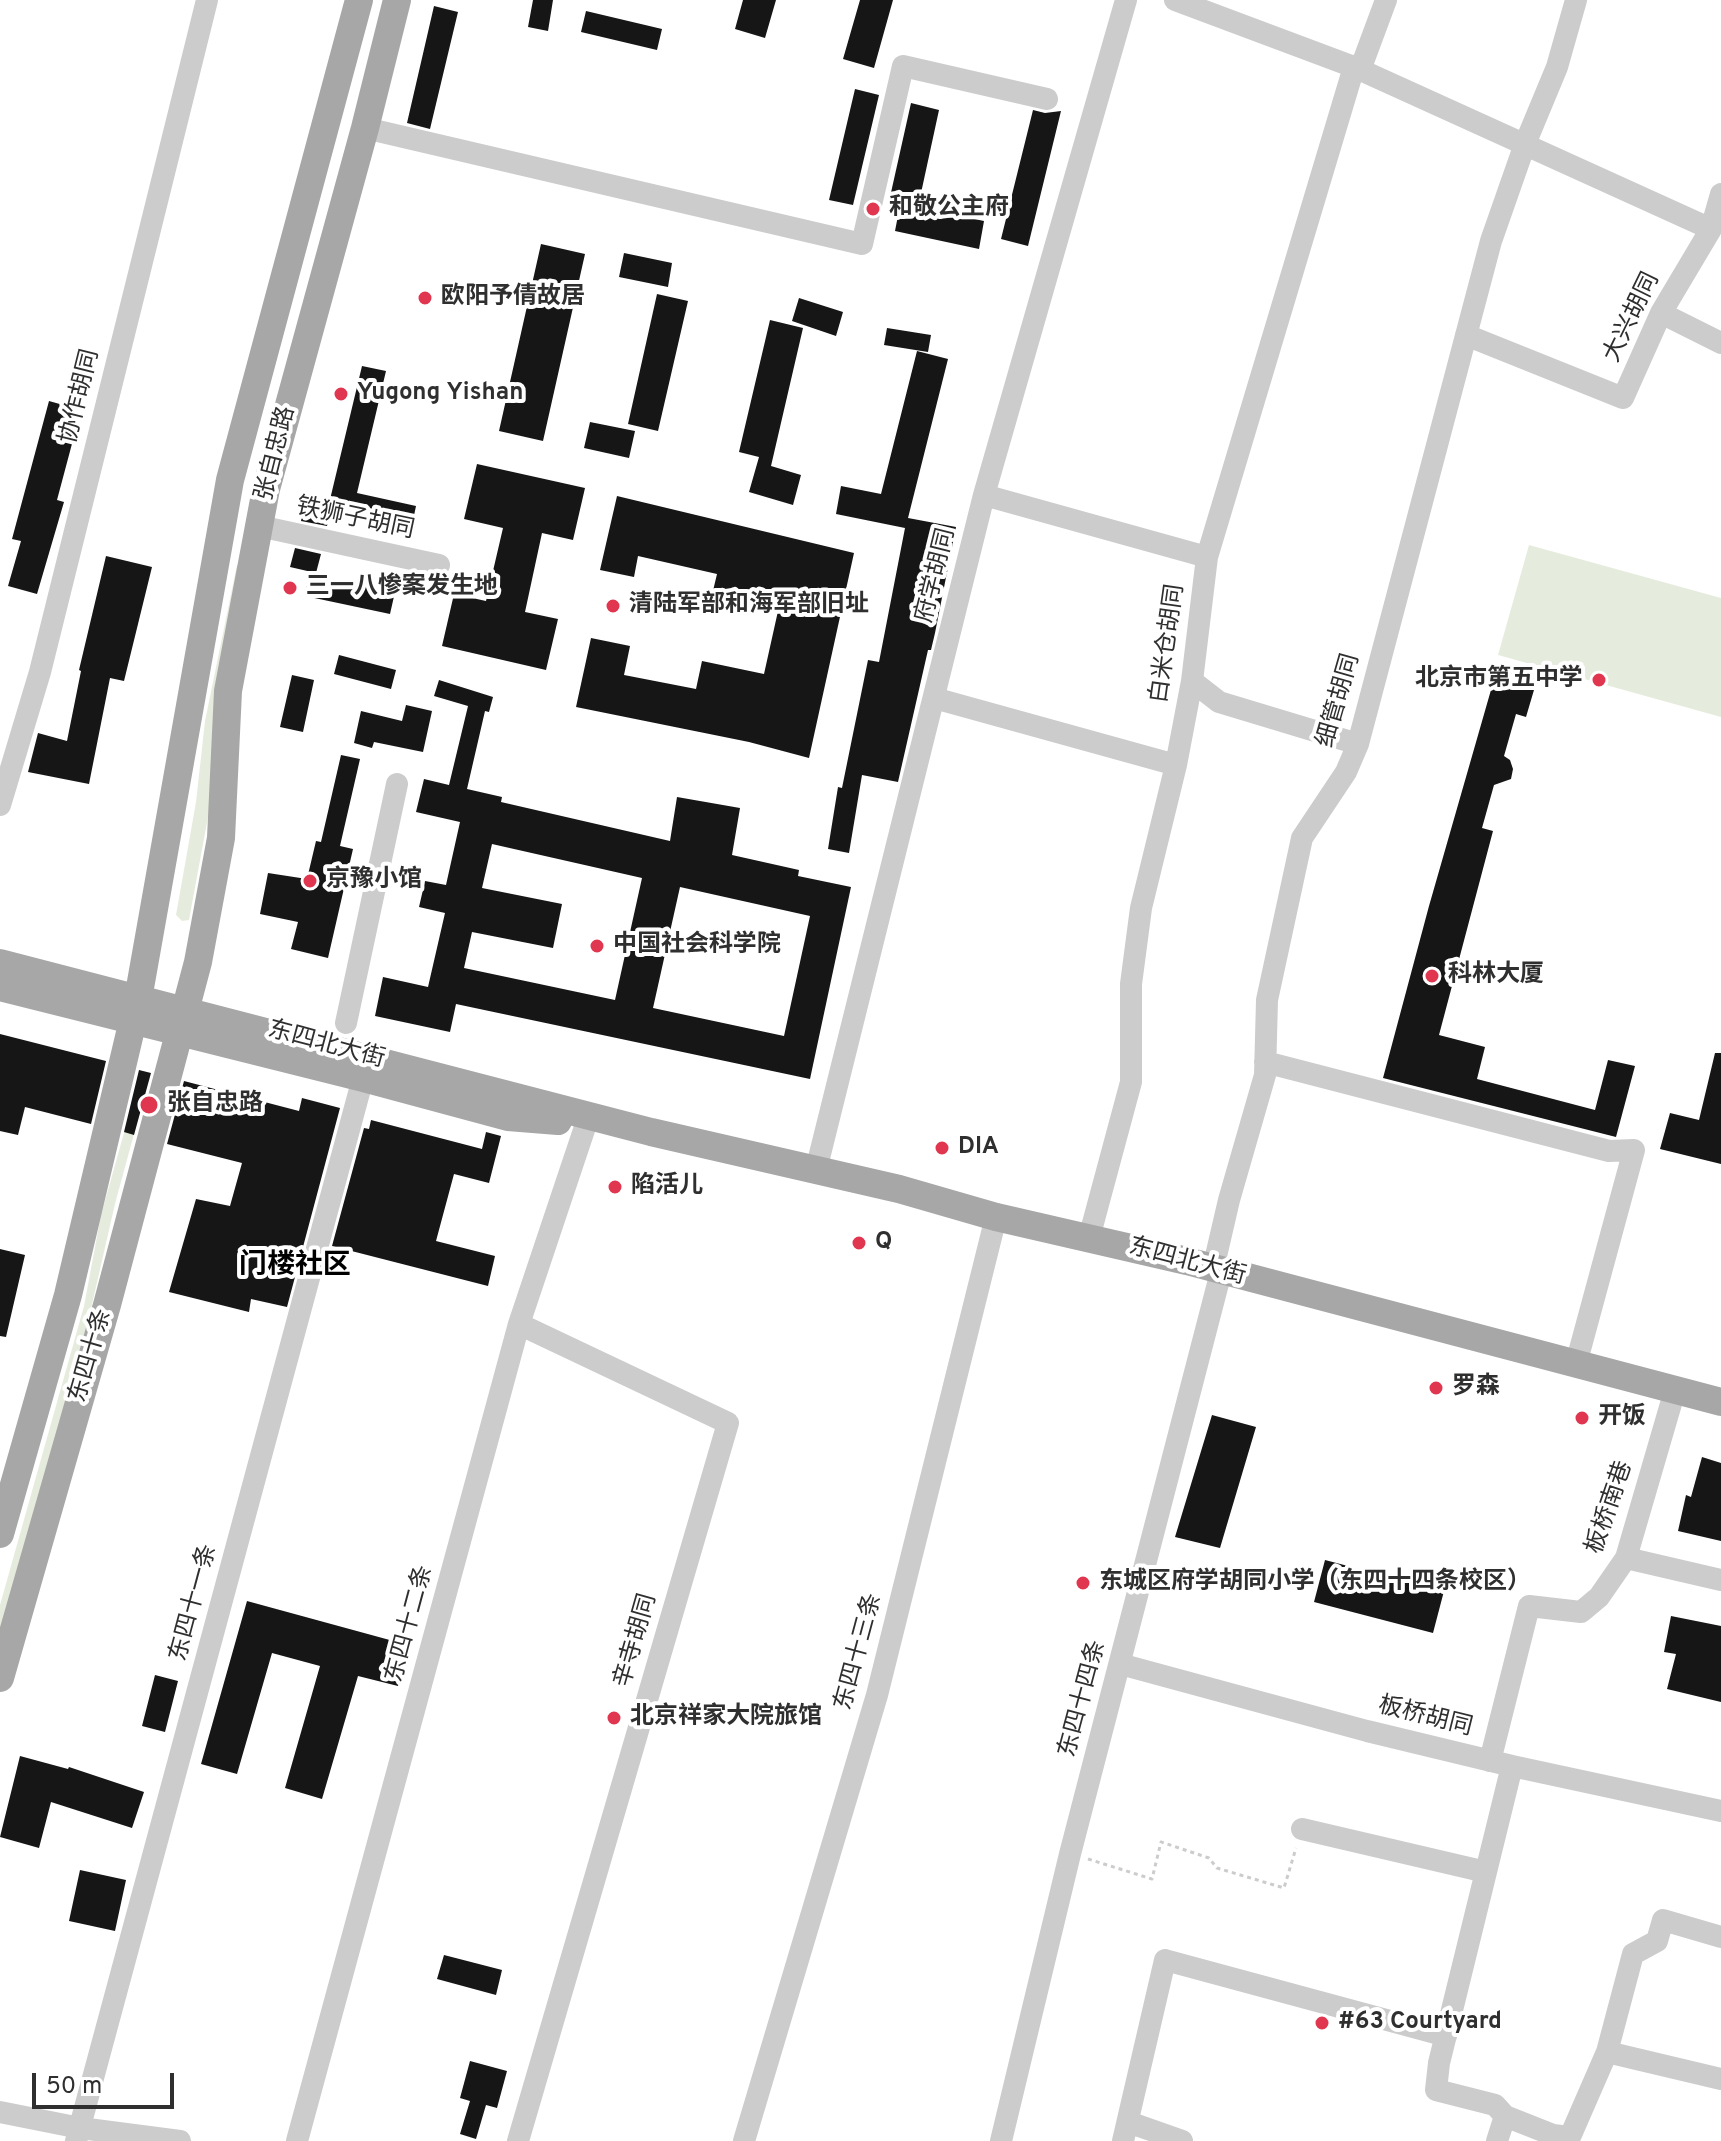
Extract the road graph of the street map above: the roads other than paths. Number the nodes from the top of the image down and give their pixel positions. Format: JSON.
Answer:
{"nodes":[{"id":1,"x":207,"y":0,"type":"edge"},
{"id":2,"x":359,"y":0,"type":"edge"},
{"id":3,"x":397,"y":0,"type":"edge"},
{"id":4,"x":1126,"y":0,"type":"edge"},
{"id":5,"x":1175,"y":0,"type":"edge"},
{"id":6,"x":1386,"y":0,"type":"edge"},
{"id":7,"x":1576,"y":0,"type":"edge"},
{"id":8,"x":1354,"y":67,"type":"junction"},
{"id":9,"x":1047,"y":99,"type":"dead end"},
{"id":10,"x":365,"y":128,"type":"junction"},
{"id":11,"x":1525,"y":144,"type":"junction"},
{"id":12,"x":1721,"y":194,"type":"edge"},
{"id":13,"x":1711,"y":229,"type":"junction"},
{"id":14,"x":1661,"y":313,"type":"junction"},
{"id":15,"x":1466,"y":335,"type":"junction"},
{"id":16,"x":1721,"y":343,"type":"edge"},
{"id":17,"x":984,"y":495,"type":"junction"},
{"id":18,"x":259,"y":526,"type":"junction"},
{"id":19,"x":1207,"y":557,"type":"junction"},
{"id":20,"x":439,"y":565,"type":"dead end"},
{"id":21,"x":1192,"y":681,"type":"junction"},
{"id":22,"x":934,"y":698,"type":"junction"},
{"id":23,"x":1358,"y":744,"type":"junction"},
{"id":24,"x":1176,"y":765,"type":"junction"},
{"id":25,"x":397,"y":784,"type":"dead end"},
{"id":26,"x":0,"y":805,"type":"edge"},
{"id":27,"x":0,"y":963,"type":"edge"},
{"id":28,"x":0,"y":987,"type":"edge"},
{"id":29,"x":136,"y":1009,"type":"junction"},
{"id":30,"x":182,"y":1021,"type":"junction"},
{"id":31,"x":346,"y":1023,"type":"dead end"},
{"id":32,"x":1265,"y":1062,"type":"junction"},
{"id":33,"x":363,"y":1078,"type":"junction"},
{"id":34,"x":586,"y":1124,"type":"junction"},
{"id":35,"x":651,"y":1132,"type":"junction"},
{"id":36,"x":816,"y":1170,"type":"junction"},
{"id":37,"x":996,"y":1217,"type":"junction"},
{"id":38,"x":1089,"y":1238,"type":"junction"},
{"id":39,"x":1217,"y":1270,"type":"junction"},
{"id":40,"x":519,"y":1324,"type":"junction"},
{"id":41,"x":1576,"y":1364,"type":"junction"},
{"id":42,"x":1675,"y":1390,"type":"junction"},
{"id":43,"x":1721,"y":1402,"type":"edge"},
{"id":44,"x":0,"y":1534,"type":"edge"},
{"id":45,"x":1626,"y":1558,"type":"junction"},
{"id":46,"x":1721,"y":1580,"type":"edge"},
{"id":47,"x":1120,"y":1664,"type":"junction"},
{"id":48,"x":0,"y":1678,"type":"edge"},
{"id":49,"x":1490,"y":1761,"type":"junction"},
{"id":50,"x":1512,"y":1766,"type":"junction"},
{"id":51,"x":1721,"y":1811,"type":"edge"},
{"id":52,"x":1302,"y":1829,"type":"road end"},
{"id":53,"x":1486,"y":1872,"type":"junction"},
{"id":54,"x":1721,"y":1937,"type":"edge"},
{"id":55,"x":1446,"y":2036,"type":"junction"},
{"id":56,"x":1607,"y":2052,"type":"junction"},
{"id":57,"x":1721,"y":2079,"type":"edge"},
{"id":58,"x":0,"y":2112,"type":"edge"},
{"id":59,"x":1505,"y":2116,"type":"junction"},
{"id":60,"x":1125,"y":2132,"type":"edge"},
{"id":61,"x":78,"y":2135,"type":"edge"},
{"id":62,"x":180,"y":2141,"type":"edge"},
{"id":63,"x":297,"y":2141,"type":"edge"},
{"id":64,"x":518,"y":2141,"type":"edge"},
{"id":65,"x":744,"y":2141,"type":"edge"},
{"id":66,"x":1001,"y":2141,"type":"edge"},
{"id":67,"x":1182,"y":2141,"type":"edge"},
{"id":68,"x":1497,"y":2141,"type":"edge"}],
"edges":[{"from":1,"to":26,"type":"street","name":"协作胡同"},
{"from":2,"to":29,"type":"main road","name":"张自忠路"},
{"from":3,"to":10,"type":"main road","name":"张自忠路"},
{"from":4,"to":17,"type":"street","name":"府学胡同"},
{"from":5,"to":8,"type":"street"},
{"from":6,"to":8,"type":"street","name":"白米仓胡同"},
{"from":7,"to":11,"type":"street","name":"细管胡同"},
{"from":8,"to":11,"type":"street"},
{"from":8,"to":19,"type":"street","name":"白米仓胡同"},
{"from":9,"to":10,"type":"street"},
{"from":10,"to":18,"type":"main road","name":"张自忠路"},
{"from":11,"to":13,"type":"street"},
{"from":11,"to":15,"type":"street","name":"细管胡同"},
{"from":12,"to":13,"type":"street","name":"大兴胡同"},
{"from":13,"to":14,"type":"street","name":"大兴胡同"},
{"from":14,"to":15,"type":"street","name":"大兴胡同"},
{"from":14,"to":16,"type":"street"},
{"from":15,"to":23,"type":"street","name":"细管胡同"},
{"from":17,"to":19,"type":"street"},
{"from":17,"to":22,"type":"street","name":"府学胡同"},
{"from":18,"to":20,"type":"street","name":"铁狮子胡同"},
{"from":18,"to":30,"type":"main road","name":"张自忠路"},
{"from":19,"to":21,"type":"street","name":"白米仓胡同"},
{"from":21,"to":23,"type":"street"},
{"from":21,"to":24,"type":"street","name":"白米仓胡同"},
{"from":22,"to":24,"type":"street"},
{"from":22,"to":36,"type":"street","name":"府学胡同"},
{"from":23,"to":32,"type":"street","name":"细管胡同"},
{"from":24,"to":38,"type":"street","name":"白米仓胡同"},
{"from":25,"to":31,"type":"street"},
{"from":27,"to":29,"type":"main road","name":"东四北大街"},
{"from":28,"to":29,"type":"main road","name":"东四北大街"},
{"from":29,"to":30,"type":"main road","name":"东四北大街"},
{"from":29,"to":44,"type":"main road","name":"东四十条"},
{"from":30,"to":33,"type":"main road","name":"东四北大街"},
{"from":30,"to":35,"type":"main road","name":"东四北大街"},
{"from":30,"to":48,"type":"main road","name":"东四十条"},
{"from":32,"to":39,"type":"street","name":"细管胡同"},
{"from":32,"to":41,"type":"street"},
{"from":33,"to":34,"type":"main road","name":"东四北大街"},
{"from":33,"to":61,"type":"street","name":"东四十一条"},
{"from":34,"to":35,"type":"main road","name":"东四北大街"},
{"from":34,"to":40,"type":"street","name":"东四十二条"},
{"from":35,"to":36,"type":"main road","name":"东四北大街"},
{"from":36,"to":37,"type":"main road","name":"东四北大街"},
{"from":37,"to":38,"type":"main road","name":"东四北大街"},
{"from":37,"to":65,"type":"street","name":"东四十三条"},
{"from":38,"to":39,"type":"main road","name":"东四北大街"},
{"from":39,"to":41,"type":"main road","name":"东四北大街"},
{"from":39,"to":47,"type":"street","name":"东四十四条"},
{"from":40,"to":63,"type":"street","name":"东四十二条"},
{"from":40,"to":64,"type":"street","name":"辛寺胡同"},
{"from":41,"to":42,"type":"main road","name":"东四北大街"},
{"from":42,"to":43,"type":"main road","name":"东四北大街"},
{"from":42,"to":45,"type":"street","name":"板桥南巷"},
{"from":45,"to":46,"type":"street"},
{"from":45,"to":49,"type":"street","name":"板桥南巷"},
{"from":47,"to":49,"type":"street","name":"板桥胡同"},
{"from":47,"to":66,"type":"street","name":"东四十四条"},
{"from":49,"to":50,"type":"street","name":"板桥胡同"},
{"from":50,"to":51,"type":"street","name":"板桥胡同"},
{"from":50,"to":53,"type":"street"},
{"from":52,"to":53,"type":"street"},
{"from":53,"to":55,"type":"street"},
{"from":54,"to":56,"type":"street"},
{"from":55,"to":59,"type":"street"},
{"from":55,"to":60,"type":"street"},
{"from":56,"to":57,"type":"street"},
{"from":56,"to":59,"type":"street"},
{"from":58,"to":61,"type":"street"},
{"from":59,"to":68,"type":"street"},
{"from":60,"to":67,"type":"street"},
{"from":61,"to":62,"type":"street"}]}
